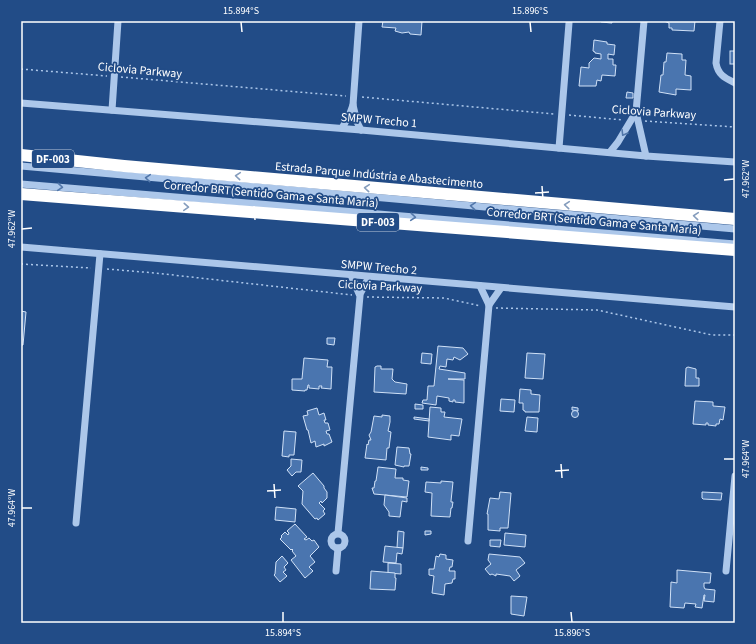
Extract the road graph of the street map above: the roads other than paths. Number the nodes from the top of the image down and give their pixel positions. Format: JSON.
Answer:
{"nodes":[{"id":1,"x":118,"y":21,"type":"edge"},
{"id":2,"x":359,"y":21,"type":"edge"},
{"id":3,"x":644,"y":21,"type":"edge"},
{"id":4,"x":720,"y":21,"type":"edge"},
{"id":5,"x":569,"y":23,"type":"dead end"},
{"id":6,"x":735,"y":83,"type":"edge"},
{"id":7,"x":21,"y":103,"type":"edge"},
{"id":8,"x":353,"y":105,"type":"junction"},
{"id":9,"x":112,"y":110,"type":"junction"},
{"id":10,"x":634,"y":120,"type":"junction"},
{"id":11,"x":342,"y":128,"type":"junction"},
{"id":12,"x":361,"y":130,"type":"junction"},
{"id":13,"x":559,"y":148,"type":"junction"},
{"id":14,"x":610,"y":152,"type":"junction"},
{"id":15,"x":21,"y":155,"type":"edge"},
{"id":16,"x":646,"y":156,"type":"junction"},
{"id":17,"x":735,"y":162,"type":"edge"},
{"id":18,"x":21,"y":166,"type":"edge"},
{"id":19,"x":21,"y":184,"type":"edge"},
{"id":20,"x":21,"y":194,"type":"edge"},
{"id":21,"x":735,"y":219,"type":"edge"},
{"id":22,"x":735,"y":229,"type":"edge"},
{"id":23,"x":735,"y":244,"type":"edge"},
{"id":24,"x":21,"y":247,"type":"edge"},
{"id":25,"x":735,"y":250,"type":"edge"},
{"id":26,"x":100,"y":254,"type":"junction"},
{"id":27,"x":351,"y":275,"type":"junction"},
{"id":28,"x":369,"y":277,"type":"junction"},
{"id":29,"x":480,"y":286,"type":"junction"},
{"id":30,"x":501,"y":288,"type":"junction"},
{"id":31,"x":360,"y":295,"type":"junction"},
{"id":32,"x":489,"y":306,"type":"junction"},
{"id":33,"x":735,"y":307,"type":"edge"},
{"id":34,"x":735,"y":476,"type":"edge"},
{"id":35,"x":76,"y":523,"type":"dead end"},
{"id":36,"x":468,"y":541,"type":"dead end"},
{"id":37,"x":336,"y":571,"type":"dead end"},
{"id":38,"x":726,"y":571,"type":"dead end"}],
"edges":[{"from":1,"to":9,"type":"street"},
{"from":2,"to":8,"type":"street"},
{"from":3,"to":10,"type":"street"},
{"from":4,"to":6,"type":"street"},
{"from":5,"to":13,"type":"street"},
{"from":7,"to":9,"type":"street","name":"SMPW Trecho 1"},
{"from":8,"to":11,"type":"street"},
{"from":8,"to":12,"type":"street"},
{"from":9,"to":11,"type":"street","name":"SMPW Trecho 1"},
{"from":10,"to":14,"type":"street","one_way":true},
{"from":10,"to":16,"type":"street"},
{"from":11,"to":12,"type":"street","name":"SMPW Trecho 1"},
{"from":12,"to":13,"type":"street","name":"SMPW Trecho 1"},
{"from":13,"to":14,"type":"street","name":"SMPW Trecho 1"},
{"from":14,"to":16,"type":"street","name":"SMPW Trecho 1"},
{"from":21,"to":15,"type":"highway","name":"Estrada Parque Indústria e Abastecimento","number":"DF-003","one_way":true},
{"from":16,"to":17,"type":"street","name":"SMPW Trecho 1"},
{"from":22,"to":18,"type":"street","one_way":true},
{"from":19,"to":23,"type":"street","name":"Corredor BRT(Sentido Gama e Santa Maria)","one_way":true},
{"from":20,"to":25,"type":"highway","number":"DF-003","one_way":true},
{"from":24,"to":26,"type":"street","name":"SMPW Trecho 2"},
{"from":26,"to":27,"type":"street","name":"SMPW Trecho 2"},
{"from":26,"to":35,"type":"street"},
{"from":27,"to":28,"type":"street","name":"SMPW Trecho 2"},
{"from":27,"to":31,"type":"street"},
{"from":28,"to":29,"type":"street","name":"SMPW Trecho 2"},
{"from":28,"to":31,"type":"street"},
{"from":29,"to":30,"type":"street","name":"SMPW Trecho 2"},
{"from":29,"to":32,"type":"street"},
{"from":30,"to":32,"type":"street"},
{"from":30,"to":33,"type":"street","name":"SMPW Trecho 2"},
{"from":31,"to":37,"type":"street"},
{"from":32,"to":36,"type":"street"},
{"from":34,"to":38,"type":"street"}]}
